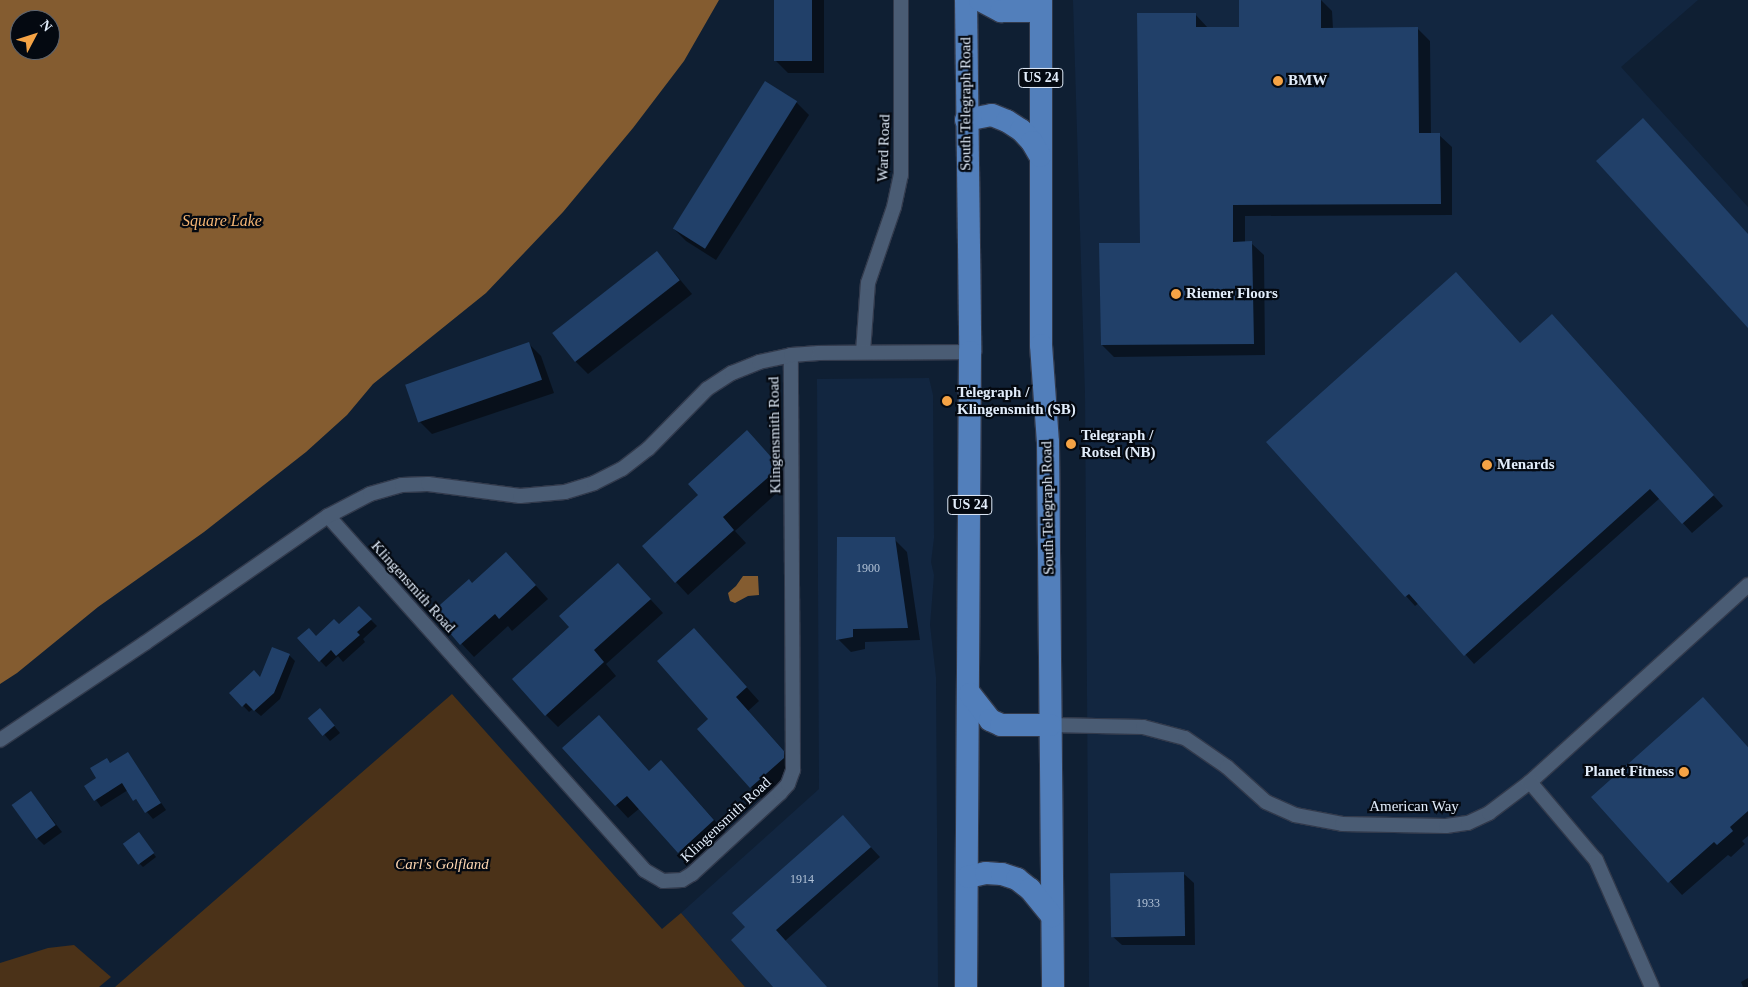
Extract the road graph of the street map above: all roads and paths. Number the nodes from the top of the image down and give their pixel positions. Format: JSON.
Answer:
{"nodes":[{"id":1,"x":901,"y":0,"type":"edge"},
{"id":2,"x":966,"y":0,"type":"edge"},
{"id":3,"x":980,"y":0,"type":"edge"},
{"id":4,"x":1041,"y":5,"type":"edge"},
{"id":5,"x":966,"y":120,"type":"junction"},
{"id":6,"x":1040,"y":156,"type":"junction"},
{"id":7,"x":864,"y":352,"type":"junction"},
{"id":8,"x":970,"y":352,"type":"junction"},
{"id":9,"x":791,"y":355,"type":"junction"},
{"id":10,"x":328,"y":516,"type":"junction"},
{"id":11,"x":1748,"y":585,"type":"edge"},
{"id":12,"x":970,"y":694,"type":"junction"},
{"id":13,"x":1050,"y":725,"type":"junction"},
{"id":14,"x":0,"y":740,"type":"edge"},
{"id":15,"x":1530,"y":782,"type":"junction"},
{"id":16,"x":968,"y":877,"type":"junction"},
{"id":17,"x":1052,"y":916,"type":"junction"},
{"id":18,"x":966,"y":987,"type":"edge"},
{"id":19,"x":1053,"y":987,"type":"edge"},
{"id":20,"x":1652,"y":987,"type":"edge"}],
"edges":[{"from":1,"to":7,"type":"street","name":"Ward Road"},
{"from":2,"to":5,"type":"highway","name":"South Telegraph Road","number":"US 24"},
{"from":3,"to":4,"type":"highway"},
{"from":4,"to":6,"type":"highway","name":"South Telegraph Road","number":"US 24"},
{"from":5,"to":6,"type":"highway"},
{"from":5,"to":8,"type":"highway","name":"South Telegraph Road","number":"US 24"},
{"from":6,"to":13,"type":"highway","name":"South Telegraph Road","number":"US 24"},
{"from":7,"to":8,"type":"street","name":"Klingensmith Road"},
{"from":7,"to":9,"type":"street","name":"Klingensmith Road"},
{"from":8,"to":12,"type":"highway","name":"South Telegraph Road","number":"US 24"},
{"from":9,"to":10,"type":"street","name":"Klingensmith Road"},
{"from":9,"to":10,"type":"street","name":"Klingensmith Road"},
{"from":10,"to":14,"type":"street","name":"Klingensmith Road"},
{"from":11,"to":15,"type":"street","name":"American Way"},
{"from":12,"to":13,"type":"highway"},
{"from":12,"to":16,"type":"highway","name":"South Telegraph Road","number":"US 24"},
{"from":13,"to":15,"type":"street","name":"American Way"},
{"from":13,"to":17,"type":"highway","name":"South Telegraph Road","number":"US 24"},
{"from":15,"to":20,"type":"street"},
{"from":16,"to":17,"type":"highway"},
{"from":16,"to":18,"type":"highway","name":"South Telegraph Road","number":"US 24"},
{"from":17,"to":19,"type":"highway","name":"South Telegraph Road","number":"US 24"}]}
